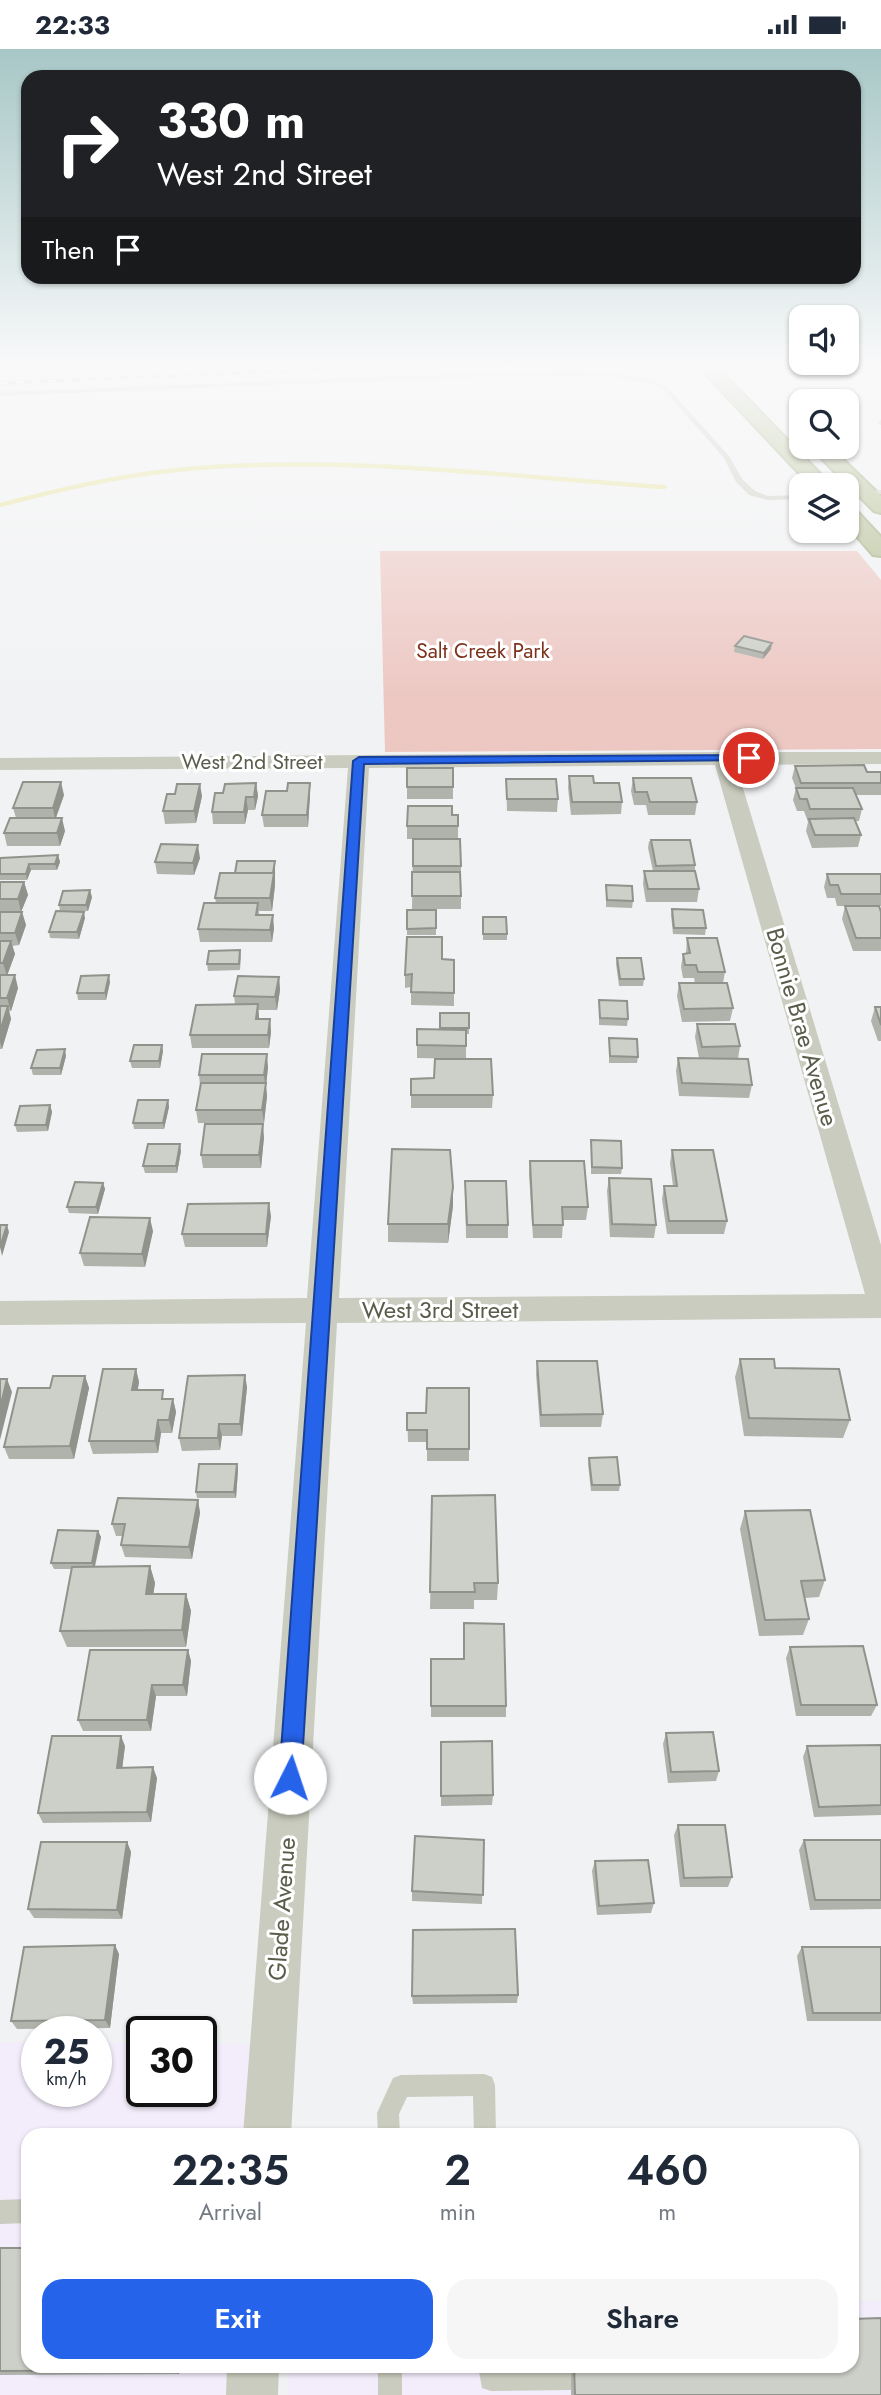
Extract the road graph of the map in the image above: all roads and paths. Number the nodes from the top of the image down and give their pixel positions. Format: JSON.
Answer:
{"nodes":[{"id":1,"x":738,"y":477,"type":"edge"},
{"id":2,"x":849,"y":477,"type":"edge"},
{"id":3,"x":789,"y":497,"type":"edge"},
{"id":4,"x":869,"y":497,"type":"edge"},
{"id":5,"x":859,"y":525,"type":"edge"},
{"id":6,"x":881,"y":550,"type":"edge"},
{"id":7,"x":723,"y":758,"type":"junction"},
{"id":8,"x":881,"y":758,"type":"edge"},
{"id":9,"x":359,"y":761,"type":"junction"},
{"id":10,"x":0,"y":764,"type":"edge"},
{"id":11,"x":881,"y":1297,"type":"edge"},
{"id":12,"x":881,"y":1306,"type":"edge"},
{"id":13,"x":321,"y":1310,"type":"junction"},
{"id":14,"x":0,"y":1313,"type":"edge"},
{"id":15,"x":267,"y":2128,"type":"edge"},
{"id":16,"x":388,"y":2128,"type":"edge"},
{"id":17,"x":485,"y":2128,"type":"edge"},
{"id":18,"x":21,"y":2211,"type":"edge"},
{"id":19,"x":0,"y":2212,"type":"edge"},
{"id":20,"x":253,"y":2373,"type":"edge"},
{"id":21,"x":390,"y":2373,"type":"edge"},
{"id":22,"x":491,"y":2373,"type":"edge"},
{"id":23,"x":571,"y":2378,"type":"edge"},
{"id":24,"x":252,"y":2395,"type":"edge"},
{"id":25,"x":390,"y":2395,"type":"edge"}],
"edges":[{"from":1,"to":3,"type":"lane"},
{"from":2,"to":4,"type":"highway"},
{"from":5,"to":6,"type":"highway"},
{"from":7,"to":8,"type":"street","name":"West 2nd Street"},
{"from":7,"to":9,"type":"street","name":"West 2nd Street"},
{"from":7,"to":11,"type":"street","name":"Bonnie Brae Avenue"},
{"from":9,"to":10,"type":"street","name":"West 2nd Street"},
{"from":9,"to":13,"type":"street","name":"Glade Avenue"},
{"from":12,"to":13,"type":"street","name":"West 3rd Street"},
{"from":13,"to":14,"type":"street","name":"West 3rd Street"},
{"from":13,"to":15,"type":"street","name":"Glade Avenue"},
{"from":16,"to":17,"type":"lane"},
{"from":18,"to":19,"type":"lane"},
{"from":20,"to":24,"type":"street"},
{"from":21,"to":25,"type":"lane"},
{"from":22,"to":23,"type":"lane"}]}
